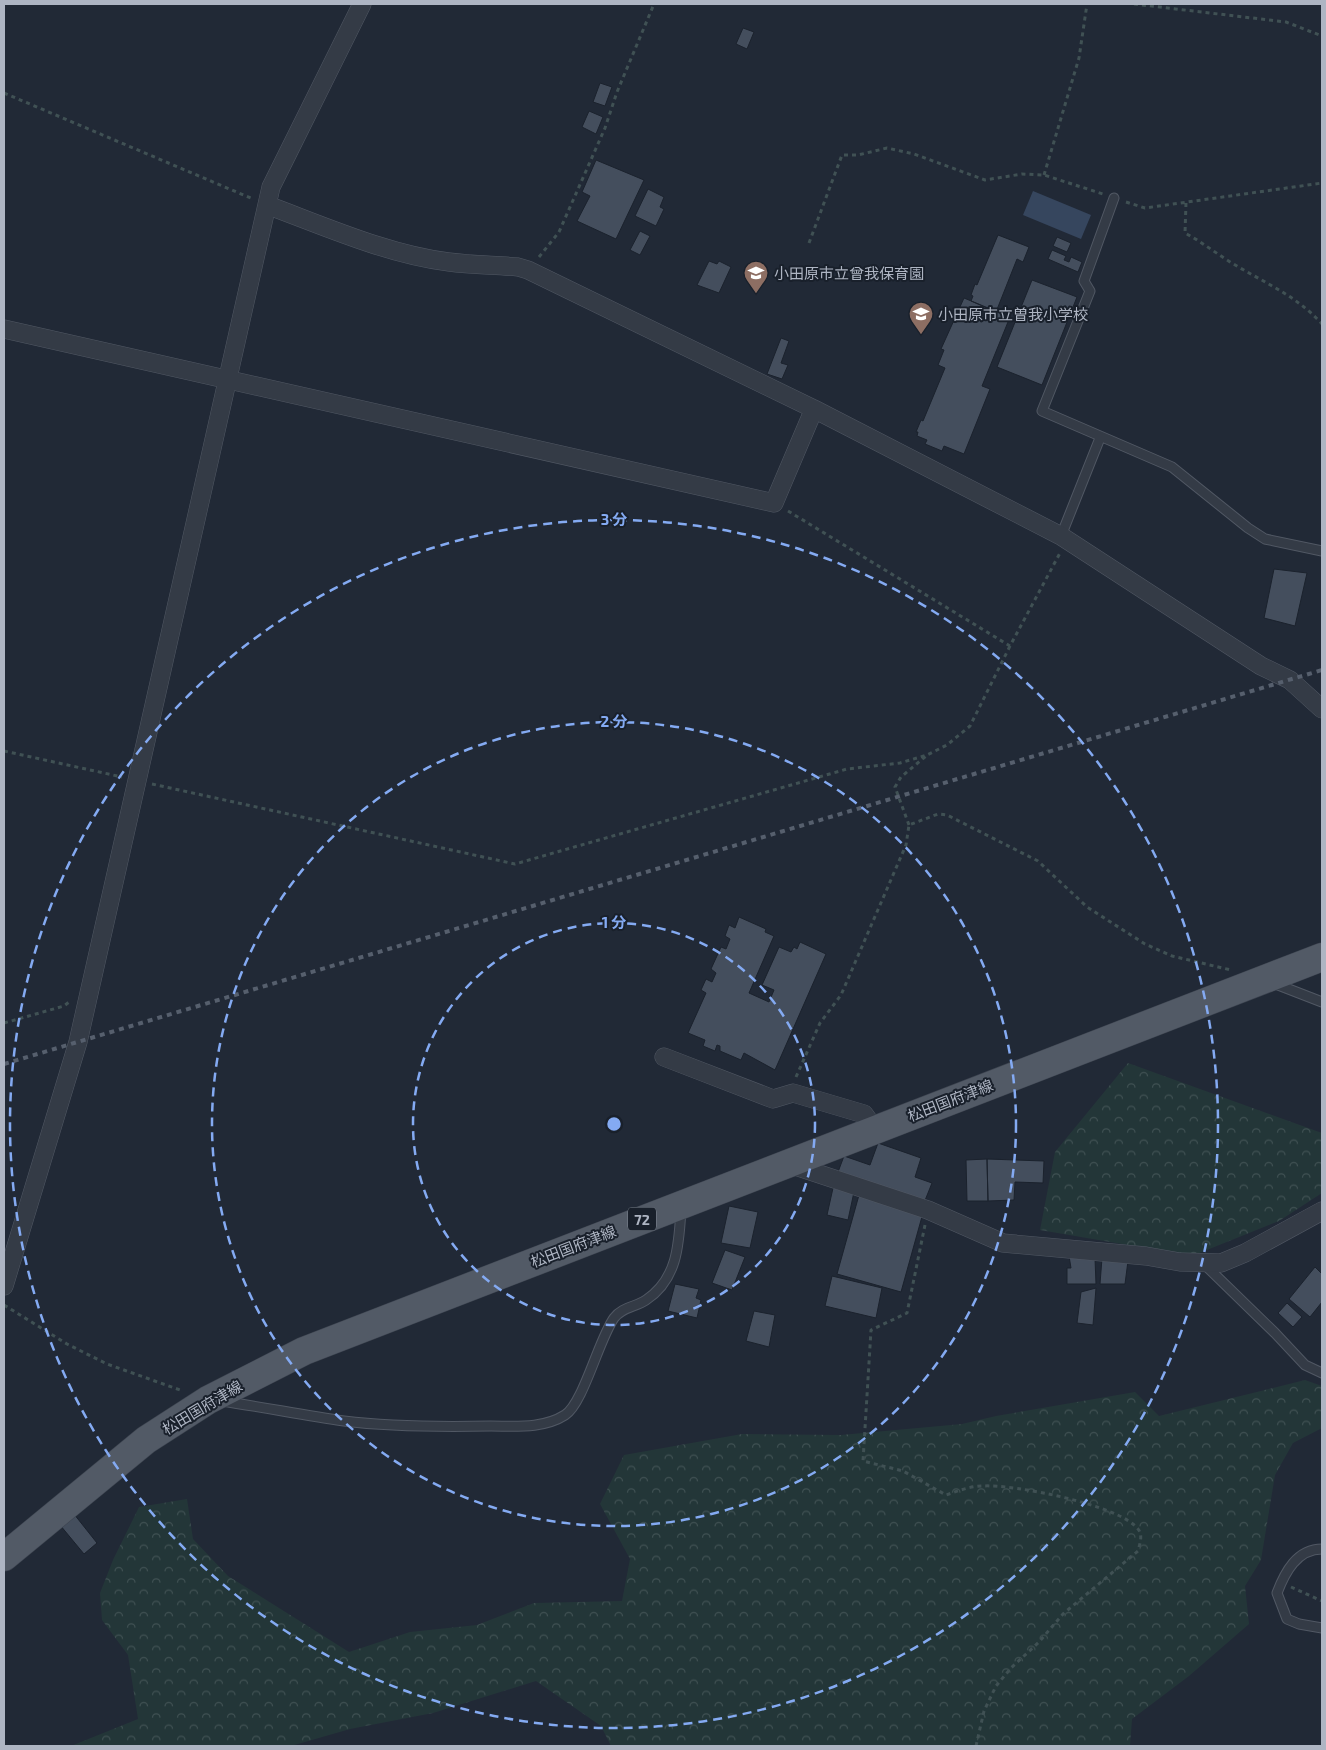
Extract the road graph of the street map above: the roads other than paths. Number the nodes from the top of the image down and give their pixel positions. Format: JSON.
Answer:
{"nodes":[{"id":1,"x":362,"y":4,"type":"edge"},
{"id":2,"x":1114,"y":198,"type":"road end"},
{"id":3,"x":267,"y":205,"type":"junction"},
{"id":4,"x":4,"y":329,"type":"edge"},
{"id":5,"x":226,"y":379,"type":"junction"},
{"id":6,"x":814,"y":409,"type":"junction"},
{"id":7,"x":1100,"y":438,"type":"junction"},
{"id":8,"x":1064,"y":539,"type":"junction"},
{"id":9,"x":1322,"y":551,"type":"edge"},
{"id":10,"x":1322,"y":709,"type":"edge"},
{"id":11,"x":1322,"y":957,"type":"edge"},
{"id":12,"x":1258,"y":982,"type":"junction"},
{"id":13,"x":1322,"y":1002,"type":"edge"},
{"id":14,"x":664,"y":1057,"type":"dead end"},
{"id":15,"x":875,"y":1129,"type":"junction"},
{"id":16,"x":789,"y":1164,"type":"junction"},
{"id":17,"x":681,"y":1204,"type":"junction"},
{"id":18,"x":1322,"y":1211,"type":"edge"},
{"id":19,"x":1204,"y":1264,"type":"junction"},
{"id":20,"x":4,"y":1286,"type":"edge"},
{"id":21,"x":1322,"y":1372,"type":"edge"},
{"id":22,"x":208,"y":1400,"type":"junction"},
{"id":23,"x":1322,"y":1549,"type":"edge"},
{"id":24,"x":4,"y":1557,"type":"edge"},
{"id":25,"x":1322,"y":1628,"type":"edge"}],
"edges":[{"from":1,"to":3,"type":"street"},
{"from":2,"to":7,"type":"lane"},
{"from":3,"to":5,"type":"street"},
{"from":3,"to":6,"type":"street"},
{"from":4,"to":5,"type":"street"},
{"from":5,"to":6,"type":"street"},
{"from":5,"to":20,"type":"street"},
{"from":6,"to":8,"type":"street"},
{"from":7,"to":8,"type":"lane"},
{"from":7,"to":9,"type":"lane"},
{"from":8,"to":10,"type":"street"},
{"from":11,"to":12,"type":"main road","name":"松田国府津線","number":"72"},
{"from":12,"to":13,"type":"lane"},
{"from":12,"to":15,"type":"main road","name":"松田国府津線","number":"72"},
{"from":14,"to":15,"type":"street"},
{"from":15,"to":16,"type":"main road","name":"松田国府津線","number":"72"},
{"from":16,"to":17,"type":"main road","name":"松田国府津線","number":"72"},
{"from":16,"to":19,"type":"street"},
{"from":17,"to":22,"type":"main road","name":"松田国府津線","number":"72"},
{"from":17,"to":22,"type":"lane"},
{"from":18,"to":19,"type":"street"},
{"from":19,"to":21,"type":"lane"},
{"from":22,"to":24,"type":"main road","name":"松田国府津線","number":"72"},
{"from":23,"to":25,"type":"lane"}]}
